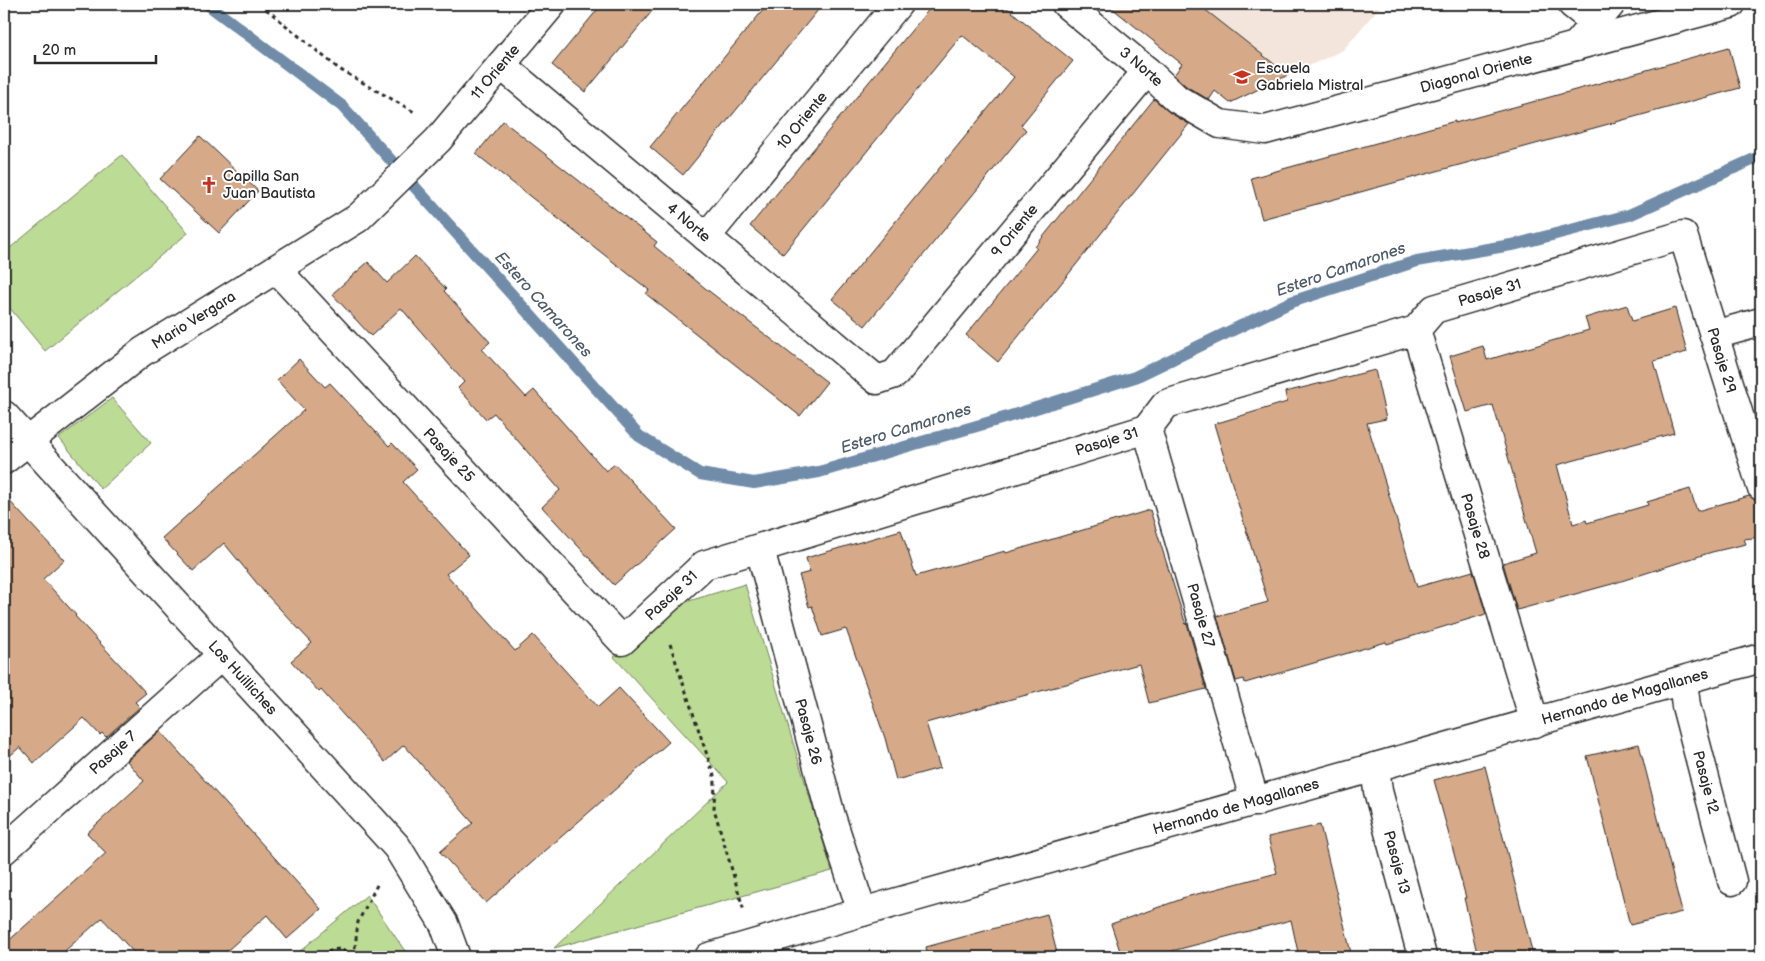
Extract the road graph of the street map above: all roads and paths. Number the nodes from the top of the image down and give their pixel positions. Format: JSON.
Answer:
{"nodes":[{"id":1,"x":260,"y":4,"type":"edge"},
{"id":2,"x":552,"y":4,"type":"edge"},
{"id":3,"x":898,"y":4,"type":"edge"},
{"id":4,"x":1066,"y":4,"type":"edge"},
{"id":5,"x":1572,"y":4,"type":"edge"},
{"id":6,"x":1731,"y":4,"type":"edge"},
{"id":7,"x":1603,"y":13,"type":"edge"},
{"id":8,"x":1576,"y":46,"type":"junction"},
{"id":9,"x":501,"y":65,"type":"junction"},
{"id":10,"x":1147,"y":71,"type":"junction"},
{"id":11,"x":1220,"y":124,"type":"joint"},
{"id":12,"x":441,"y":136,"type":"junction"},
{"id":13,"x":390,"y":188,"type":"joint"},
{"id":14,"x":1683,"y":235,"type":"joint"},
{"id":15,"x":706,"y":237,"type":"junction"},
{"id":16,"x":276,"y":269,"type":"junction"},
{"id":17,"x":1761,"y":322,"type":"edge"},
{"id":18,"x":1416,"y":330,"type":"junction"},
{"id":19,"x":1714,"y":335,"type":"junction"},
{"id":20,"x":877,"y":380,"type":"joint"},
{"id":21,"x":4,"y":415,"type":"edge"},
{"id":22,"x":1147,"y":429,"type":"junction"},
{"id":23,"x":27,"y":440,"type":"junction"},
{"id":24,"x":4,"y":460,"type":"edge"},
{"id":25,"x":1761,"y":486,"type":"edge"},
{"id":26,"x":760,"y":549,"type":"junction"},
{"id":27,"x":658,"y":608,"type":"junction"},
{"id":28,"x":622,"y":641,"type":"joint"},
{"id":29,"x":222,"y":655,"type":"junction"},
{"id":30,"x":1761,"y":658,"type":"edge"},
{"id":31,"x":1683,"y":681,"type":"junction"},
{"id":32,"x":1535,"y":723,"type":"junction"},
{"id":33,"x":1375,"y":767,"type":"junction"},
{"id":34,"x":1254,"y":802,"type":"junction"},
{"id":35,"x":397,"y":847,"type":"junction"},
{"id":36,"x":4,"y":850,"type":"edge"},
{"id":37,"x":1732,"y":881,"type":"dead end"},
{"id":38,"x":862,"y":912,"type":"junction"},
{"id":39,"x":754,"y":944,"type":"junction"},
{"id":40,"x":1422,"y":956,"type":"edge"},
{"id":41,"x":321,"y":957,"type":"edge"},
{"id":42,"x":354,"y":957,"type":"edge"},
{"id":43,"x":456,"y":957,"type":"edge"},
{"id":44,"x":709,"y":957,"type":"edge"}],
"edges":[{"from":1,"to":12,"type":"path"},
{"from":2,"to":9,"type":"street","name":"11 Oriente"},
{"from":3,"to":15,"type":"street","name":"10 Oriente"},
{"from":4,"to":10,"type":"street","name":"3 Norte"},
{"from":5,"to":7,"type":"street"},
{"from":6,"to":8,"type":"street","name":"Diagonal Oriente"},
{"from":7,"to":8,"type":"street"},
{"from":8,"to":11,"type":"street","name":"Diagonal Oriente"},
{"from":9,"to":12,"type":"street","name":"11 Oriente"},
{"from":9,"to":15,"type":"street","name":"4 Norte"},
{"from":10,"to":11,"type":"street","name":"3 Norte"},
{"from":10,"to":20,"type":"street","name":"9 Oriente"},
{"from":12,"to":13,"type":"street","name":"11 Oriente"},
{"from":13,"to":16,"type":"street","name":"Mario Vergara"},
{"from":14,"to":18,"type":"street","name":"Pasaje 31"},
{"from":14,"to":19,"type":"street","name":"Pasaje 29"},
{"from":15,"to":20,"type":"street","name":"4 Norte"},
{"from":16,"to":23,"type":"street","name":"Mario Vergara"},
{"from":16,"to":28,"type":"street","name":"Pasaje 25"},
{"from":17,"to":19,"type":"street"},
{"from":18,"to":22,"type":"street","name":"Pasaje 31"},
{"from":18,"to":32,"type":"street","name":"Pasaje 28"},
{"from":19,"to":25,"type":"street","name":"Pasaje 29"},
{"from":21,"to":23,"type":"street","name":"Los Huilliches"},
{"from":22,"to":26,"type":"street","name":"Pasaje 31"},
{"from":22,"to":34,"type":"street","name":"Pasaje 27"},
{"from":23,"to":24,"type":"street","name":"Mario Vergara"},
{"from":23,"to":29,"type":"street","name":"Los Huilliches"},
{"from":26,"to":27,"type":"street","name":"Pasaje 31"},
{"from":26,"to":38,"type":"street","name":"Pasaje 26"},
{"from":27,"to":28,"type":"street","name":"Pasaje 31"},
{"from":27,"to":39,"type":"path"},
{"from":29,"to":35,"type":"street","name":"Los Huilliches"},
{"from":29,"to":36,"type":"street","name":"Pasaje 7"},
{"from":30,"to":31,"type":"street","name":"Hernando de Magallanes"},
{"from":31,"to":32,"type":"street","name":"Hernando de Magallanes"},
{"from":31,"to":37,"type":"street","name":"Pasaje 12"},
{"from":32,"to":33,"type":"street","name":"Hernando de Magallanes"},
{"from":33,"to":34,"type":"street","name":"Hernando de Magallanes"},
{"from":33,"to":40,"type":"street","name":"Pasaje 13"},
{"from":34,"to":38,"type":"street","name":"Hernando de Magallanes"},
{"from":35,"to":42,"type":"path"},
{"from":35,"to":43,"type":"street","name":"Los Huilliches"},
{"from":38,"to":39,"type":"street","name":"Hernando de Magallanes"},
{"from":39,"to":44,"type":"street","name":"Hernando de Magallanes"},
{"from":41,"to":42,"type":"path"}]}
